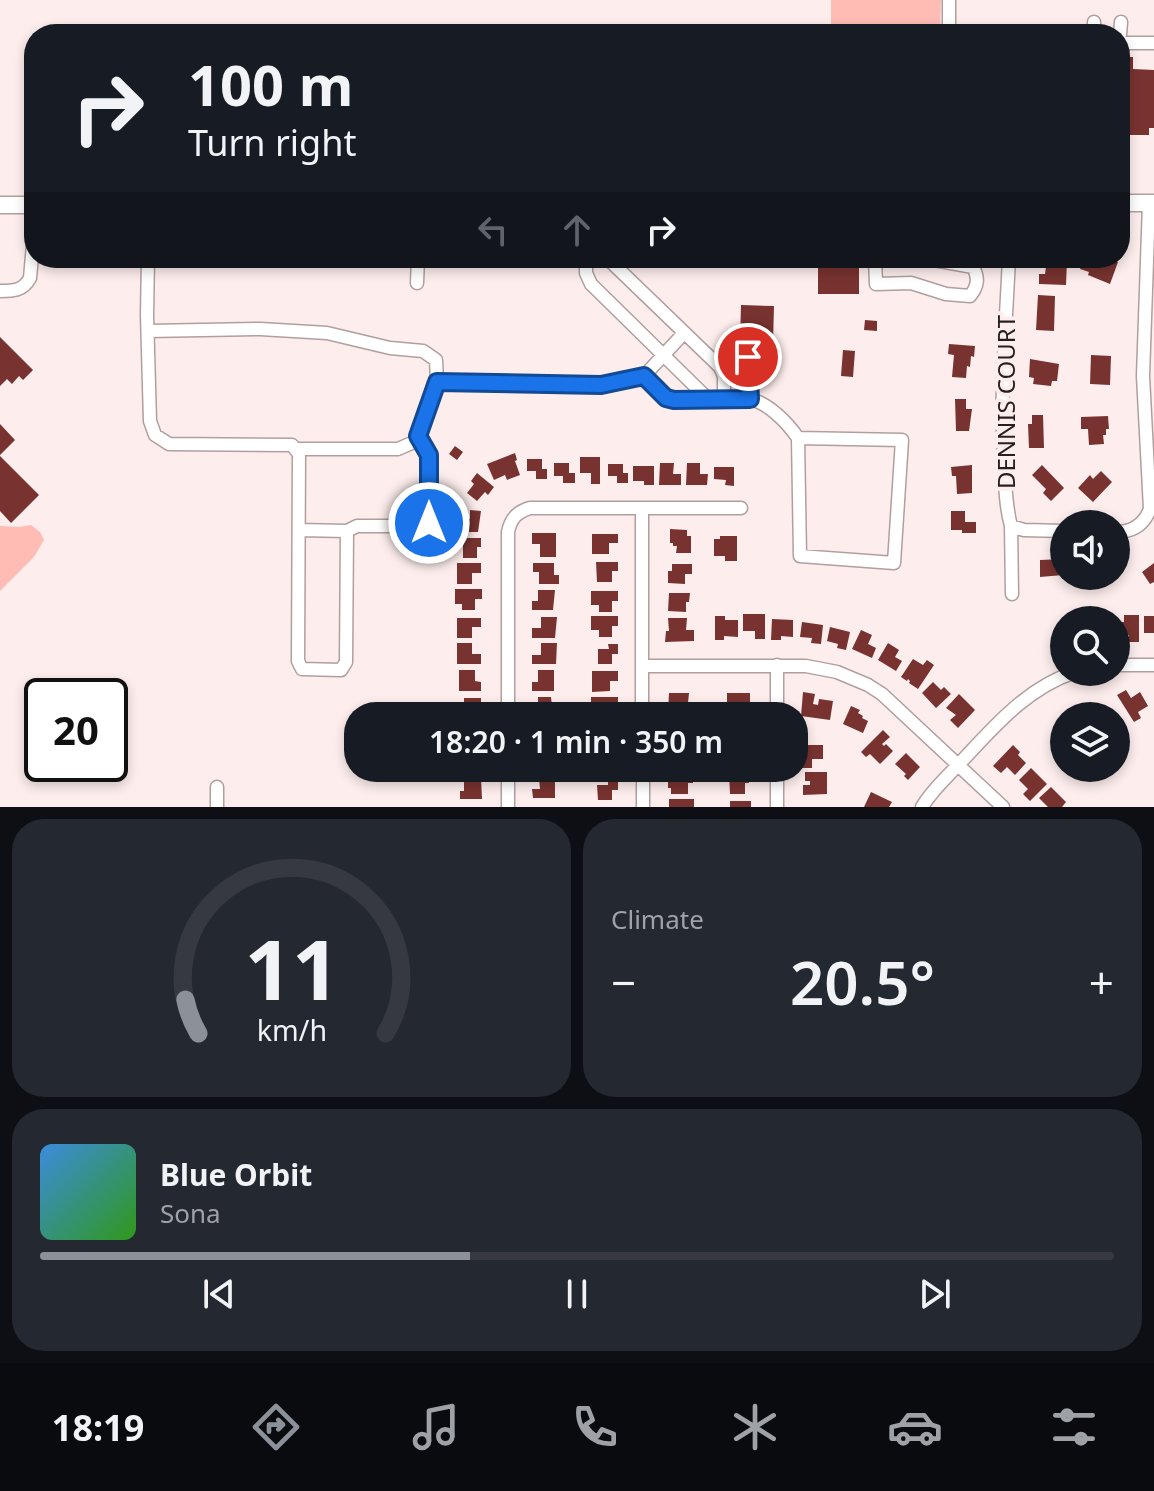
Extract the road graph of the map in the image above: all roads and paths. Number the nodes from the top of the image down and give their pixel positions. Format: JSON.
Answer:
{"nodes":[{"id":1,"x":949,"y":0,"type":"edge"},
{"id":2,"x":949,"y":24,"type":"edge"},
{"id":3,"x":1130,"y":43,"type":"edge"},
{"id":4,"x":1154,"y":43,"type":"edge"},
{"id":5,"x":1130,"y":203,"type":"edge"},
{"id":6,"x":1151,"y":203,"type":"edge"},
{"id":7,"x":0,"y":205,"type":"edge"},
{"id":8,"x":24,"y":205,"type":"edge"},
{"id":9,"x":31,"y":268,"type":"edge"},
{"id":10,"x":148,"y":268,"type":"edge"},
{"id":11,"x":418,"y":268,"type":"edge"},
{"id":12,"x":586,"y":268,"type":"edge"},
{"id":13,"x":617,"y":268,"type":"edge"},
{"id":14,"x":875,"y":268,"type":"edge"},
{"id":15,"x":974,"y":268,"type":"edge"},
{"id":16,"x":1009,"y":268,"type":"edge"},
{"id":17,"x":417,"y":283,"type":"dead end"},
{"id":18,"x":0,"y":291,"type":"edge"},
{"id":19,"x":148,"y":331,"type":"junction"},
{"id":20,"x":684,"y":333,"type":"junction"},
{"id":21,"x":664,"y":355,"type":"junction"},
{"id":22,"x":713,"y":360,"type":"junction"},
{"id":23,"x":644,"y":376,"type":"junction"},
{"id":24,"x":437,"y":382,"type":"junction"},
{"id":25,"x":724,"y":398,"type":"junction"},
{"id":26,"x":708,"y":399,"type":"junction"},
{"id":27,"x":750,"y":399,"type":"junction"},
{"id":28,"x":418,"y":436,"type":"junction"},
{"id":29,"x":798,"y":438,"type":"junction"},
{"id":30,"x":295,"y":449,"type":"junction"},
{"id":31,"x":741,"y":508,"type":"dead end"},
{"id":32,"x":642,"y":509,"type":"junction"},
{"id":33,"x":1011,"y":526,"type":"junction"},
{"id":34,"x":299,"y":530,"type":"junction"},
{"id":35,"x":1130,"y":530,"type":"edge"},
{"id":36,"x":347,"y":531,"type":"junction"},
{"id":37,"x":1050,"y":531,"type":"edge"},
{"id":38,"x":1012,"y":594,"type":"dead end"},
{"id":39,"x":777,"y":665,"type":"junction"},
{"id":40,"x":1130,"y":665,"type":"edge"},
{"id":41,"x":1154,"y":665,"type":"edge"},
{"id":42,"x":642,"y":666,"type":"junction"},
{"id":43,"x":1050,"y":683,"type":"edge"},
{"id":44,"x":508,"y":702,"type":"edge"},
{"id":45,"x":642,"y":702,"type":"edge"},
{"id":46,"x":777,"y":702,"type":"edge"},
{"id":47,"x":959,"y":764,"type":"junction"},
{"id":48,"x":508,"y":782,"type":"edge"},
{"id":49,"x":643,"y":782,"type":"edge"},
{"id":50,"x":777,"y":782,"type":"edge"},
{"id":51,"x":217,"y":787,"type":"dead end"},
{"id":52,"x":217,"y":807,"type":"edge"},
{"id":53,"x":508,"y":807,"type":"edge"},
{"id":54,"x":643,"y":807,"type":"edge"},
{"id":55,"x":777,"y":807,"type":"edge"},
{"id":56,"x":922,"y":807,"type":"edge"},
{"id":57,"x":1003,"y":807,"type":"edge"}],
"edges":[{"from":1,"to":2,"type":"street"},
{"from":3,"to":4,"type":"street"},
{"from":5,"to":6,"type":"main road"},
{"from":6,"to":35,"type":"street"},
{"from":7,"to":8,"type":"main road"},
{"from":9,"to":18,"type":"street"},
{"from":10,"to":19,"type":"street"},
{"from":11,"to":17,"type":"street"},
{"from":12,"to":21,"type":"street"},
{"from":13,"to":20,"type":"street"},
{"from":14,"to":15,"type":"street"},
{"from":16,"to":33,"type":"street","name":"DENNIS COURT"},
{"from":19,"to":24,"type":"street"},
{"from":19,"to":30,"type":"street"},
{"from":20,"to":21,"type":"street"},
{"from":20,"to":22,"type":"street"},
{"from":21,"to":23,"type":"street"},
{"from":21,"to":26,"type":"street"},
{"from":22,"to":25,"type":"street"},
{"from":22,"to":27,"type":"street"},
{"from":23,"to":24,"type":"street"},
{"from":23,"to":26,"type":"street"},
{"from":24,"to":28,"type":"street"},
{"from":25,"to":26,"type":"street"},
{"from":25,"to":27,"type":"street"},
{"from":27,"to":29,"type":"street"},
{"from":28,"to":30,"type":"street"},
{"from":28,"to":36,"type":"street"},
{"from":29,"to":29,"type":"street"},
{"from":30,"to":34,"type":"street"},
{"from":31,"to":32,"type":"street"},
{"from":32,"to":42,"type":"street"},
{"from":32,"to":44,"type":"street"},
{"from":33,"to":37,"type":"street"},
{"from":33,"to":38,"type":"street","name":"DENNIS COURT"},
{"from":34,"to":36,"type":"street"},
{"from":34,"to":36,"type":"street"},
{"from":39,"to":42,"type":"street"},
{"from":39,"to":46,"type":"street"},
{"from":39,"to":47,"type":"street"},
{"from":40,"to":41,"type":"street"},
{"from":42,"to":45,"type":"street"},
{"from":43,"to":47,"type":"street"},
{"from":47,"to":56,"type":"street"},
{"from":47,"to":57,"type":"street"},
{"from":48,"to":53,"type":"street"},
{"from":49,"to":54,"type":"street"},
{"from":50,"to":55,"type":"street"},
{"from":51,"to":52,"type":"street"}]}
